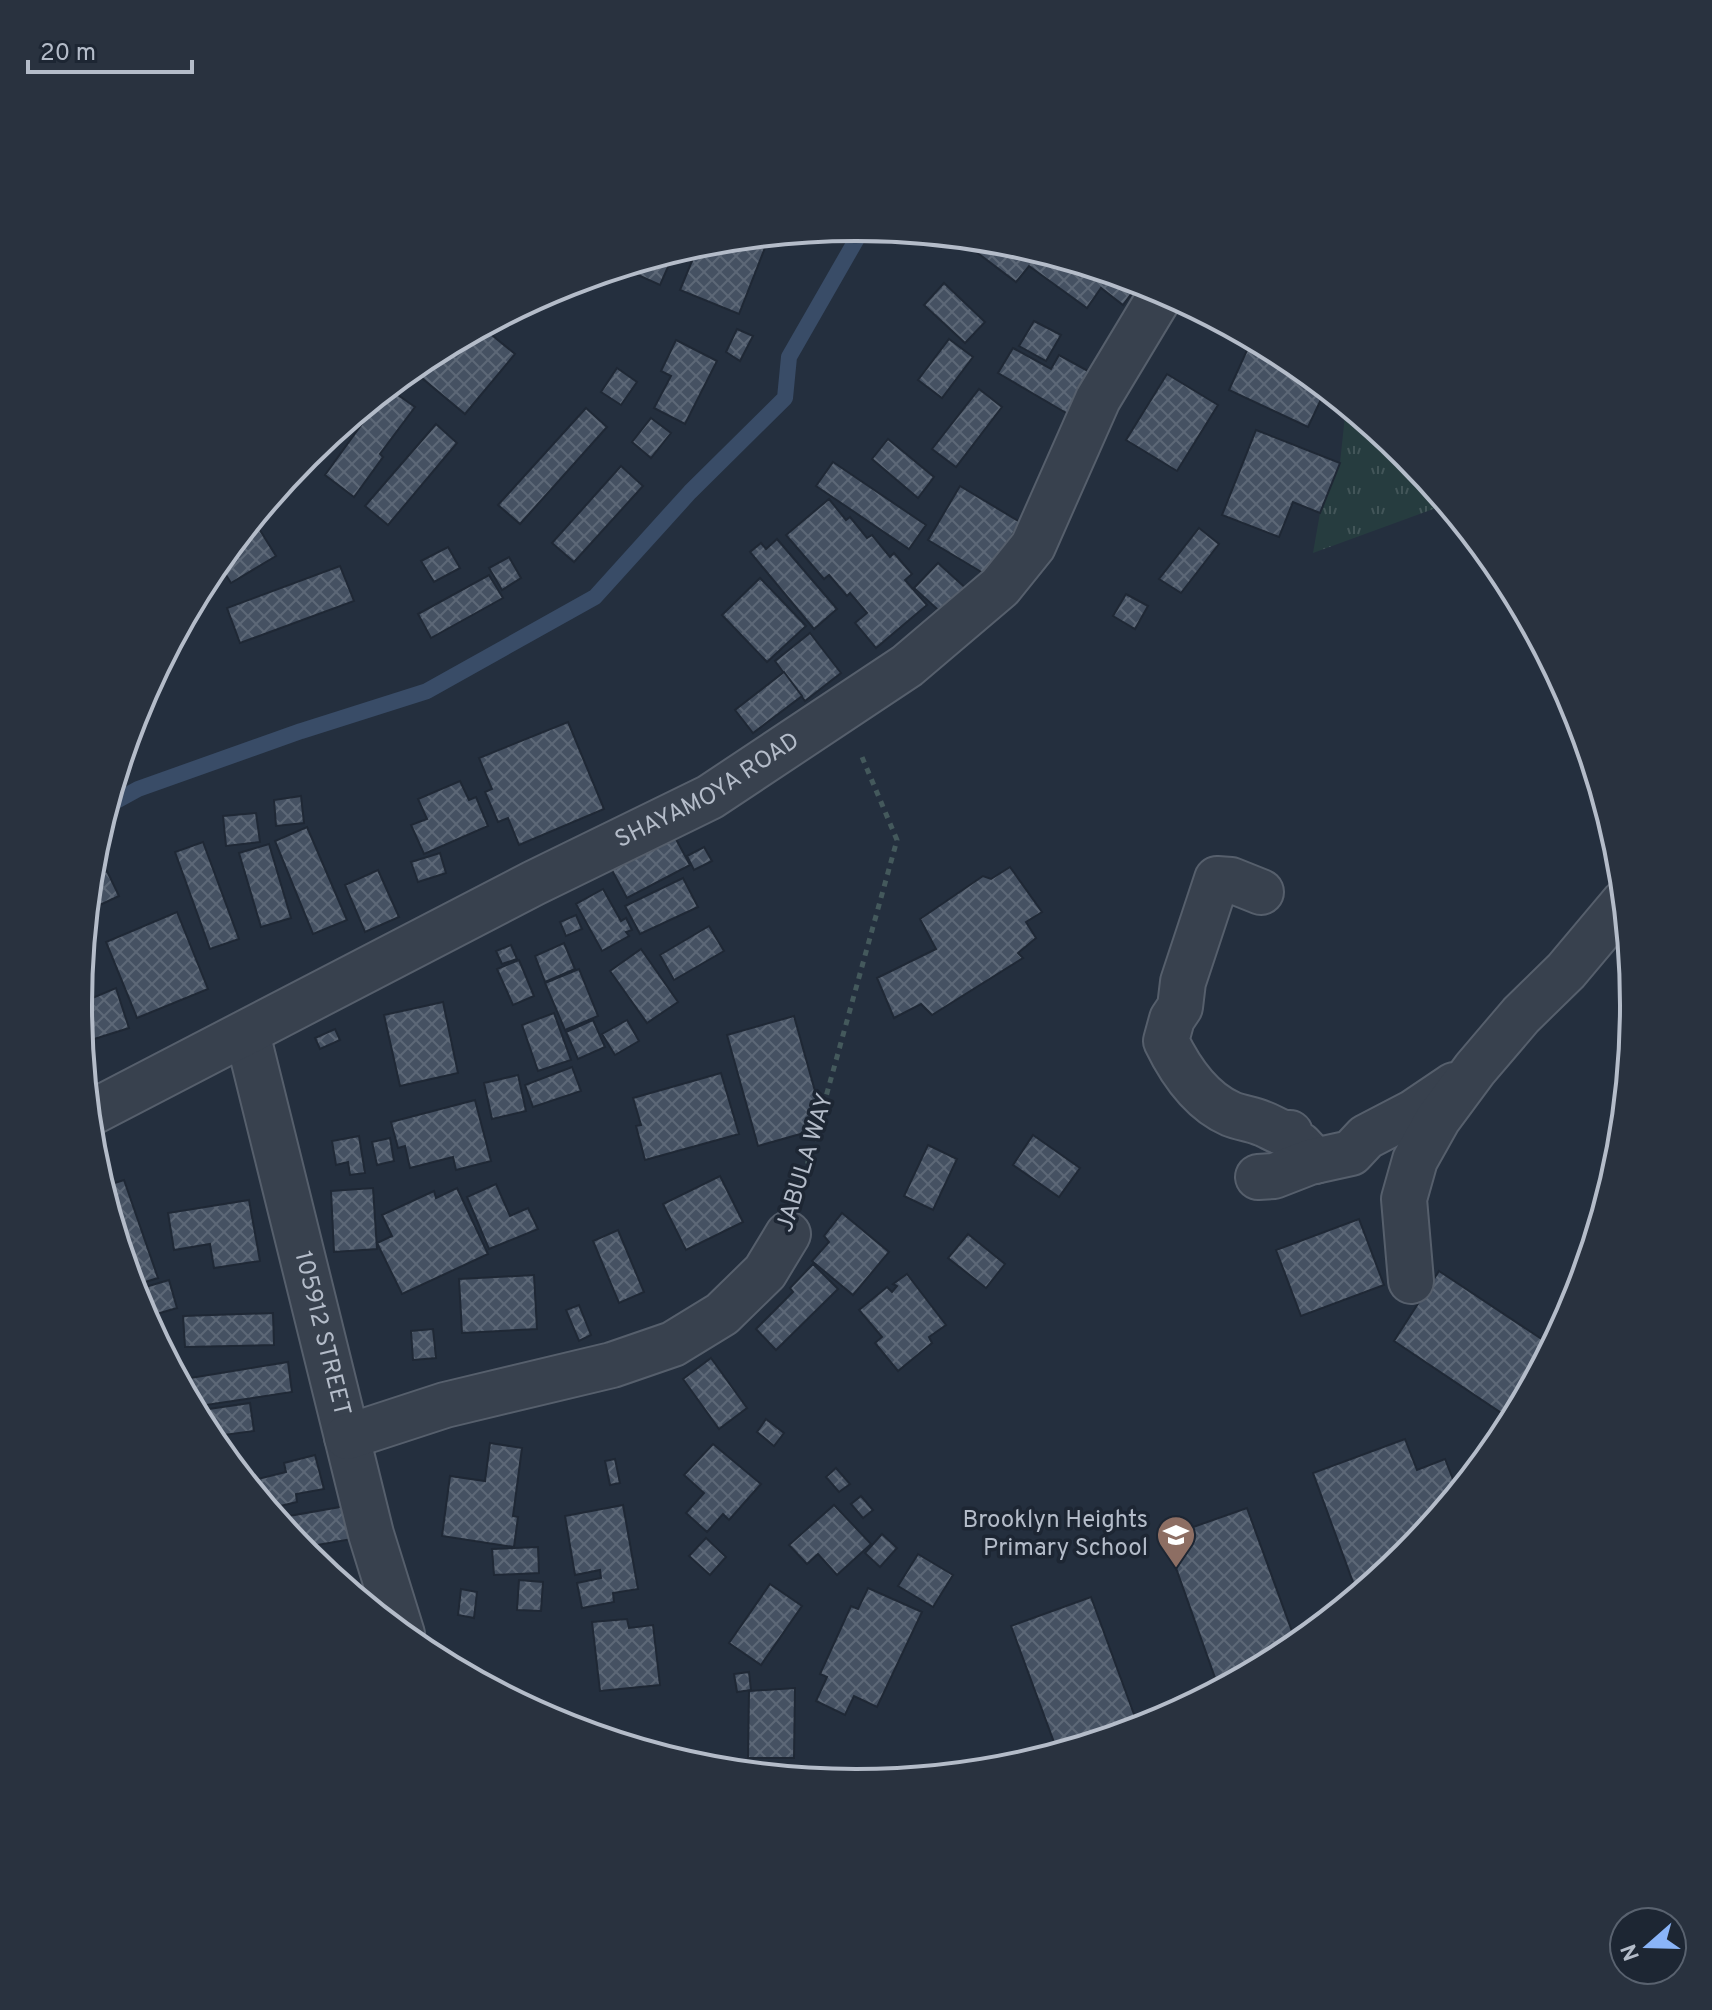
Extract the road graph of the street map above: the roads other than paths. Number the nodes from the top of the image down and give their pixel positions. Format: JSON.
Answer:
{"nodes":[{"id":1,"x":1156,"y":303,"type":"edge"},
{"id":2,"x":1247,"y":904,"type":"dead end"},
{"id":3,"x":1614,"y":914,"type":"edge"},
{"id":4,"x":247,"y":1033,"type":"junction"},
{"id":5,"x":1475,"y":1069,"type":"junction"},
{"id":6,"x":100,"y":1109,"type":"edge"},
{"id":7,"x":1315,"y":1161,"type":"junction"},
{"id":8,"x":1258,"y":1177,"type":"dead end"},
{"id":9,"x":788,"y":1234,"type":"road end"},
{"id":10,"x":1411,"y":1281,"type":"dead end"},
{"id":11,"x":347,"y":1437,"type":"junction"},
{"id":12,"x":396,"y":1615,"type":"edge"}],
"edges":[{"from":1,"to":4,"type":"street","name":"SHAYAMOYA ROAD"},
{"from":2,"to":7,"type":"street"},
{"from":3,"to":5,"type":"street"},
{"from":4,"to":6,"type":"street","name":"SHAYAMOYA ROAD"},
{"from":4,"to":11,"type":"street","name":"105912 STREET"},
{"from":5,"to":7,"type":"street"},
{"from":5,"to":10,"type":"street"},
{"from":7,"to":8,"type":"street"},
{"from":9,"to":11,"type":"street","name":"JABULA WAY"},
{"from":11,"to":12,"type":"street","name":"105912 STREET"}]}
